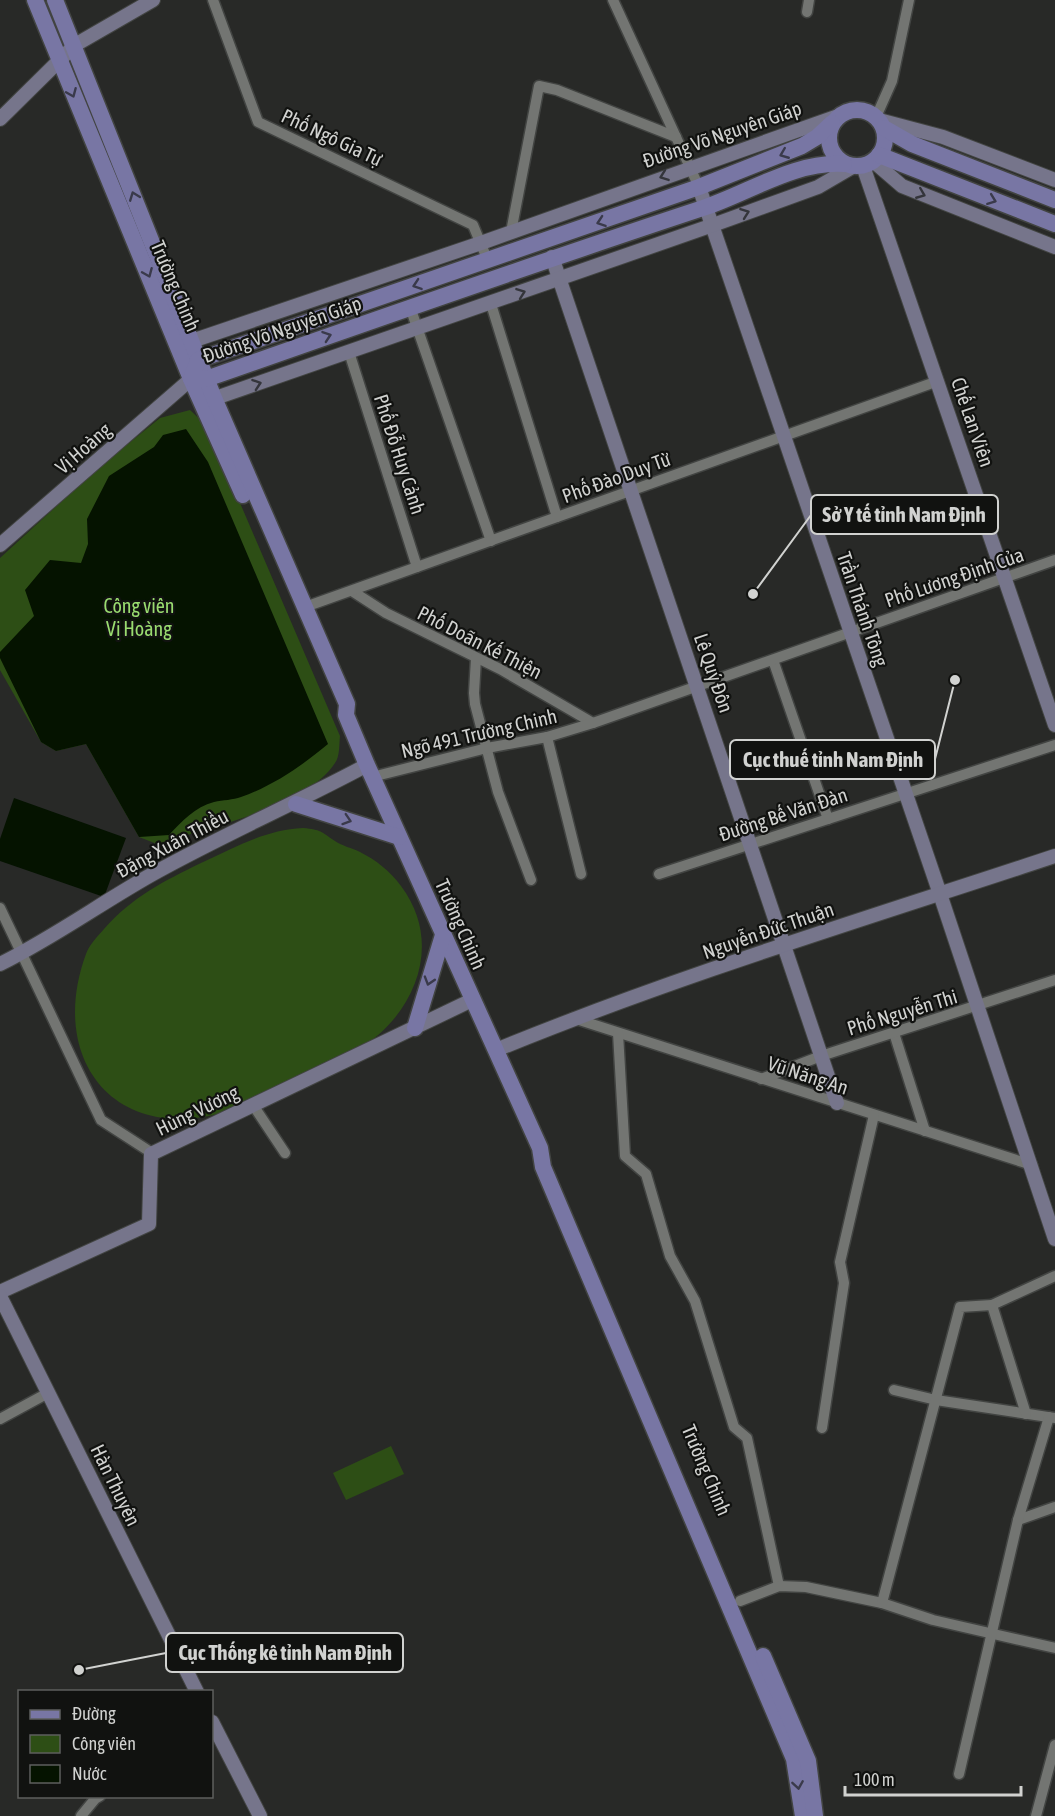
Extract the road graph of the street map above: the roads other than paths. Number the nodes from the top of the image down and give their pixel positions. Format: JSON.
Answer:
{"nodes":[{"id":1,"x":35,"y":0,"type":"edge"},
{"id":2,"x":56,"y":0,"type":"edge"},
{"id":3,"x":153,"y":0,"type":"edge"},
{"id":4,"x":213,"y":0,"type":"edge"},
{"id":5,"x":613,"y":0,"type":"edge"},
{"id":6,"x":809,"y":0,"type":"edge"},
{"id":7,"x":909,"y":0,"type":"edge"},
{"id":8,"x":807,"y":12,"type":"dead end"},
{"id":9,"x":75,"y":45,"type":"junction"},
{"id":10,"x":59,"y":62,"type":"junction"},
{"id":11,"x":0,"y":119,"type":"edge"},
{"id":12,"x":835,"y":119,"type":"junction"},
{"id":13,"x":880,"y":122,"type":"junction"},
{"id":14,"x":676,"y":137,"type":"junction"},
{"id":15,"x":863,"y":162,"type":"junction"},
{"id":16,"x":689,"y":167,"type":"junction"},
{"id":17,"x":1055,"y":180,"type":"edge"},
{"id":18,"x":699,"y":187,"type":"junction"},
{"id":19,"x":1055,"y":200,"type":"edge"},
{"id":20,"x":707,"y":207,"type":"junction"},
{"id":21,"x":1055,"y":224,"type":"edge"},
{"id":22,"x":713,"y":225,"type":"junction"},
{"id":23,"x":511,"y":232,"type":"junction"},
{"id":24,"x":481,"y":243,"type":"junction"},
{"id":25,"x":1055,"y":248,"type":"edge"},
{"id":26,"x":552,"y":257,"type":"junction"},
{"id":27,"x":488,"y":261,"type":"junction"},
{"id":28,"x":560,"y":279,"type":"junction"},
{"id":29,"x":490,"y":304,"type":"junction"},
{"id":30,"x":410,"y":307,"type":"junction"},
{"id":31,"x":418,"y":329,"type":"junction"},
{"id":32,"x":184,"y":344,"type":"junction"},
{"id":33,"x":349,"y":352,"type":"junction"},
{"id":34,"x":198,"y":360,"type":"junction"},
{"id":35,"x":199,"y":379,"type":"junction"},
{"id":36,"x":938,"y":381,"type":"junction"},
{"id":37,"x":208,"y":401,"type":"junction"},
{"id":38,"x":784,"y":436,"type":"junction"},
{"id":39,"x":632,"y":490,"type":"junction"},
{"id":40,"x":557,"y":517,"type":"junction"},
{"id":41,"x":491,"y":541,"type":"junction"},
{"id":42,"x":0,"y":546,"type":"edge"},
{"id":43,"x":1055,"y":560,"type":"edge"},
{"id":44,"x":417,"y":567,"type":"junction"},
{"id":45,"x":1006,"y":577,"type":"junction"},
{"id":46,"x":351,"y":591,"type":"junction"},
{"id":47,"x":305,"y":607,"type":"junction"},
{"id":48,"x":850,"y":632,"type":"junction"},
{"id":49,"x":477,"y":658,"type":"junction"},
{"id":50,"x":773,"y":660,"type":"junction"},
{"id":51,"x":698,"y":686,"type":"junction"},
{"id":52,"x":346,"y":715,"type":"junction"},
{"id":53,"x":593,"y":723,"type":"junction"},
{"id":54,"x":1055,"y":725,"type":"edge"},
{"id":55,"x":547,"y":737,"type":"junction"},
{"id":56,"x":1055,"y":745,"type":"edge"},
{"id":57,"x":487,"y":748,"type":"junction"},
{"id":58,"x":370,"y":771,"type":"junction"},
{"id":59,"x":905,"y":794,"type":"junction"},
{"id":60,"x":296,"y":804,"type":"junction"},
{"id":61,"x":828,"y":819,"type":"junction"},
{"id":62,"x":399,"y":837,"type":"junction"},
{"id":63,"x":750,"y":844,"type":"junction"},
{"id":64,"x":1055,"y":856,"type":"edge"},
{"id":65,"x":581,"y":874,"type":"dead end"},
{"id":66,"x":659,"y":874,"type":"dead end"},
{"id":67,"x":531,"y":880,"type":"dead end"},
{"id":68,"x":940,"y":894,"type":"junction"},
{"id":69,"x":0,"y":908,"type":"edge"},
{"id":70,"x":443,"y":935,"type":"junction"},
{"id":71,"x":782,"y":944,"type":"junction"},
{"id":72,"x":22,"y":953,"type":"junction"},
{"id":73,"x":0,"y":964,"type":"edge"},
{"id":74,"x":1055,"y":980,"type":"edge"},
{"id":75,"x":472,"y":1000,"type":"junction"},
{"id":76,"x":976,"y":1007,"type":"junction"},
{"id":77,"x":573,"y":1018,"type":"junction"},
{"id":78,"x":415,"y":1028,"type":"junction"},
{"id":79,"x":618,"y":1033,"type":"junction"},
{"id":80,"x":894,"y":1033,"type":"junction"},
{"id":81,"x":496,"y":1050,"type":"junction"},
{"id":82,"x":821,"y":1056,"type":"junction"},
{"id":83,"x":761,"y":1078,"type":"junction"},
{"id":84,"x":837,"y":1103,"type":"junction"},
{"id":85,"x":253,"y":1105,"type":"junction"},
{"id":86,"x":874,"y":1115,"type":"junction"},
{"id":87,"x":925,"y":1131,"type":"junction"},
{"id":88,"x":540,"y":1148,"type":"junction"},
{"id":89,"x":152,"y":1153,"type":"junction"},
{"id":90,"x":285,"y":1153,"type":"dead end"},
{"id":91,"x":1032,"y":1165,"type":"junction"},
{"id":92,"x":1055,"y":1239,"type":"edge"},
{"id":93,"x":1055,"y":1276,"type":"edge"},
{"id":94,"x":0,"y":1294,"type":"edge"},
{"id":95,"x":992,"y":1305,"type":"junction"},
{"id":96,"x":894,"y":1390,"type":"dead end"},
{"id":97,"x":48,"y":1393,"type":"junction"},
{"id":98,"x":936,"y":1400,"type":"junction"},
{"id":99,"x":1026,"y":1414,"type":"junction"},
{"id":100,"x":1052,"y":1417,"type":"edge"},
{"id":101,"x":0,"y":1419,"type":"edge"},
{"id":102,"x":822,"y":1428,"type":"dead end"},
{"id":103,"x":1055,"y":1507,"type":"edge"},
{"id":104,"x":1018,"y":1520,"type":"junction"},
{"id":105,"x":779,"y":1586,"type":"junction"},
{"id":106,"x":740,"y":1601,"type":"junction"},
{"id":107,"x":882,"y":1603,"type":"junction"},
{"id":108,"x":992,"y":1633,"type":"junction"},
{"id":109,"x":1055,"y":1648,"type":"edge"},
{"id":110,"x":195,"y":1690,"type":"edge"},
{"id":111,"x":213,"y":1727,"type":"edge"},
{"id":112,"x":217,"y":1745,"type":"edge"},
{"id":113,"x":1055,"y":1745,"type":"edge"},
{"id":114,"x":959,"y":1774,"type":"dead end"},
{"id":115,"x":98,"y":1798,"type":"edge"},
{"id":116,"x":81,"y":1816,"type":"edge"},
{"id":117,"x":260,"y":1816,"type":"edge"},
{"id":118,"x":803,"y":1816,"type":"edge"},
{"id":119,"x":815,"y":1816,"type":"edge"},
{"id":120,"x":1036,"y":1816,"type":"edge"}],
"edges":[{"from":1,"to":10,"type":"main road","name":"Trường Chinh"},
{"from":2,"to":9,"type":"main road","name":"Trường Chinh"},
{"from":3,"to":9,"type":"street"},
{"from":4,"to":24,"type":"street","name":"Phố Ngô Gia Tự"},
{"from":5,"to":14,"type":"street","name":"Trần Thánh Tông"},
{"from":6,"to":8,"type":"street"},
{"from":7,"to":13,"type":"street"},
{"from":9,"to":10,"type":"street"},
{"from":32,"to":9,"type":"main road","name":"Trường Chinh","one_way":true},
{"from":10,"to":11,"type":"street"},
{"from":10,"to":32,"type":"main road","name":"Trường Chinh","one_way":true},
{"from":12,"to":13,"type":"main road"},
{"from":12,"to":15,"type":"main road"},
{"from":12,"to":16,"type":"street","name":"Đường Võ Nguyên Giáp"},
{"from":12,"to":18,"type":"main road","name":"Đường Võ Nguyên Giáp","one_way":true},
{"from":13,"to":15,"type":"main road"},
{"from":13,"to":17,"type":"street"},
{"from":13,"to":19,"type":"main road"},
{"from":14,"to":16,"type":"street","name":"Trần Thánh Tông"},
{"from":14,"to":23,"type":"street"},
{"from":15,"to":20,"type":"main road","name":"Đường Võ Nguyên Giáp"},
{"from":15,"to":21,"type":"main road","name":"Đường Võ Nguyên Giáp","one_way":true},
{"from":22,"to":15,"type":"street","one_way":true},
{"from":15,"to":25,"type":"street","one_way":true},
{"from":15,"to":36,"type":"street","name":"Chế Lan Viên"},
{"from":16,"to":18,"type":"street","name":"Trần Thánh Tông"},
{"from":16,"to":23,"type":"street","name":"Đường Võ Nguyên Giáp","one_way":true},
{"from":18,"to":20,"type":"street","name":"Trần Thánh Tông"},
{"from":18,"to":27,"type":"main road","name":"Đường Võ Nguyên Giáp","one_way":true},
{"from":20,"to":22,"type":"street","name":"Trần Thánh Tông"},
{"from":20,"to":26,"type":"main road","name":"Đường Võ Nguyên Giáp"},
{"from":22,"to":28,"type":"street"},
{"from":22,"to":38,"type":"street","name":"Trần Thánh Tông"},
{"from":23,"to":24,"type":"street","name":"Đường Võ Nguyên Giáp"},
{"from":24,"to":27,"type":"street","name":"Phố Ngô Gia Tự"},
{"from":24,"to":32,"type":"street","name":"Đường Võ Nguyên Giáp"},
{"from":26,"to":28,"type":"street","name":"Lê Quý Đôn"},
{"from":26,"to":30,"type":"main road","name":"Đường Võ Nguyên Giáp"},
{"from":27,"to":34,"type":"main road","name":"Đường Võ Nguyên Giáp","one_way":true},
{"from":29,"to":28,"type":"street","one_way":true},
{"from":28,"to":39,"type":"street","name":"Lê Quý Đôn"},
{"from":29,"to":31,"type":"street"},
{"from":29,"to":40,"type":"street"},
{"from":30,"to":31,"type":"street"},
{"from":35,"to":30,"type":"main road","name":"Đường Võ Nguyên Giáp","one_way":true},
{"from":31,"to":33,"type":"street"},
{"from":31,"to":41,"type":"street"},
{"from":32,"to":34,"type":"main road","name":"Trường Chinh"},
{"from":32,"to":35,"type":"main road","name":"Trường Chinh"},
{"from":37,"to":33,"type":"street","one_way":true},
{"from":33,"to":44,"type":"street","name":"Phố Đỗ Huy Cảnh"},
{"from":34,"to":35,"type":"main road","name":"Trường Chinh"},
{"from":35,"to":37,"type":"main road","name":"Trường Chinh"},
{"from":35,"to":42,"type":"street","name":"Vị Hoàng"},
{"from":36,"to":38,"type":"street","name":"Phố Đào Duy Từ"},
{"from":36,"to":45,"type":"street","name":"Chế Lan Viên"},
{"from":37,"to":47,"type":"main road","name":"Trường Chinh"},
{"from":37,"to":52,"type":"main road","name":"Trường Chinh"},
{"from":38,"to":39,"type":"street","name":"Phố Đào Duy Từ"},
{"from":38,"to":48,"type":"street","name":"Trần Thánh Tông"},
{"from":39,"to":40,"type":"street","name":"Phố Đào Duy Từ"},
{"from":39,"to":51,"type":"street","name":"Lê Quý Đôn"},
{"from":40,"to":41,"type":"street","name":"Phố Đào Duy Từ"},
{"from":41,"to":44,"type":"street","name":"Phố Đào Duy Từ"},
{"from":43,"to":45,"type":"street","name":"Phố Lương Định Của"},
{"from":44,"to":46,"type":"street","name":"Phố Đào Duy Từ"},
{"from":45,"to":48,"type":"street","name":"Phố Lương Định Của"},
{"from":45,"to":54,"type":"street","name":"Chế Lan Viên"},
{"from":46,"to":47,"type":"street","name":"Phố Đào Duy Từ"},
{"from":46,"to":49,"type":"street","name":"Phố Doãn Kế Thiện"},
{"from":47,"to":52,"type":"main road","name":"Trường Chinh"},
{"from":48,"to":50,"type":"street","name":"Phố Lương Định Của"},
{"from":48,"to":59,"type":"street","name":"Trần Thánh Tông"},
{"from":49,"to":53,"type":"street","name":"Phố Doãn Kế Thiện"},
{"from":49,"to":57,"type":"street"},
{"from":50,"to":51,"type":"street","name":"Phố Lương Định Của"},
{"from":50,"to":61,"type":"street"},
{"from":51,"to":53,"type":"street","name":"Phố Lương Định Của"},
{"from":51,"to":63,"type":"street","name":"Lê Quý Đôn"},
{"from":52,"to":58,"type":"main road","name":"Trường Chinh"},
{"from":53,"to":55,"type":"street","name":"Ngõ 491 Trường Chinh"},
{"from":55,"to":57,"type":"street","name":"Ngõ 491 Trường Chinh"},
{"from":55,"to":65,"type":"street"},
{"from":56,"to":59,"type":"street","name":"Đường Bế Văn Đàn"},
{"from":57,"to":58,"type":"street","name":"Ngõ 491 Trường Chinh"},
{"from":57,"to":67,"type":"street"},
{"from":58,"to":60,"type":"street","name":"Đặng Xuân Thiều"},
{"from":58,"to":62,"type":"main road","name":"Trường Chinh"},
{"from":59,"to":61,"type":"street","name":"Đường Bế Văn Đàn"},
{"from":59,"to":68,"type":"street","name":"Trần Thánh Tông"},
{"from":60,"to":62,"type":"main road","one_way":true},
{"from":60,"to":72,"type":"street","name":"Đặng Xuân Thiều"},
{"from":61,"to":63,"type":"street","name":"Đường Bế Văn Đàn"},
{"from":62,"to":70,"type":"main road","name":"Trường Chinh"},
{"from":63,"to":66,"type":"street","name":"Đường Bế Văn Đàn"},
{"from":63,"to":71,"type":"street","name":"Lê Quý Đôn"},
{"from":64,"to":68,"type":"street","name":"Nguyễn Đức Thuận"},
{"from":68,"to":71,"type":"street","name":"Nguyễn Đức Thuận"},
{"from":68,"to":76,"type":"street","name":"Trần Thánh Tông"},
{"from":69,"to":72,"type":"street"},
{"from":70,"to":75,"type":"main road","name":"Trường Chinh"},
{"from":70,"to":78,"type":"main road","one_way":true},
{"from":71,"to":77,"type":"street","name":"Nguyễn Đức Thuận"},
{"from":71,"to":82,"type":"street","name":"Lê Quý Đôn"},
{"from":72,"to":73,"type":"street","name":"Đặng Xuân Thiều"},
{"from":72,"to":89,"type":"street"},
{"from":74,"to":76,"type":"street","name":"Phố Nguyễn Thi"},
{"from":75,"to":78,"type":"street","name":"Hùng Vương"},
{"from":75,"to":81,"type":"main road","name":"Trường Chinh"},
{"from":76,"to":80,"type":"street","name":"Phố Nguyễn Thi"},
{"from":76,"to":91,"type":"street","name":"Trần Thánh Tông"},
{"from":77,"to":79,"type":"street","name":"Vũ Năng An"},
{"from":77,"to":81,"type":"street","name":"Nguyễn Đức Thuận"},
{"from":78,"to":85,"type":"street","name":"Hùng Vương"},
{"from":79,"to":83,"type":"street","name":"Vũ Năng An"},
{"from":79,"to":105,"type":"street"},
{"from":80,"to":82,"type":"street","name":"Phố Nguyễn Thi"},
{"from":80,"to":87,"type":"street"},
{"from":81,"to":88,"type":"main road","name":"Trường Chinh"},
{"from":82,"to":83,"type":"street","name":"Phố Nguyễn Thi"},
{"from":82,"to":84,"type":"street","name":"Lê Quý Đôn"},
{"from":83,"to":84,"type":"street","name":"Vũ Năng An"},
{"from":84,"to":86,"type":"street","name":"Vũ Năng An"},
{"from":85,"to":89,"type":"street","name":"Hùng Vương"},
{"from":85,"to":90,"type":"street"},
{"from":86,"to":87,"type":"street","name":"Vũ Năng An"},
{"from":86,"to":102,"type":"street"},
{"from":87,"to":91,"type":"street","name":"Vũ Năng An"},
{"from":88,"to":106,"type":"main road","name":"Trường Chinh"},
{"from":88,"to":118,"type":"main road","name":"Trường Chinh","one_way":true},
{"from":89,"to":94,"type":"street","name":"Hùng Vương"},
{"from":91,"to":92,"type":"street","name":"Trần Thánh Tông"},
{"from":93,"to":95,"type":"street"},
{"from":94,"to":97,"type":"street","name":"Hàn Thuyên"},
{"from":95,"to":98,"type":"street"},
{"from":95,"to":99,"type":"street"},
{"from":96,"to":98,"type":"street"},
{"from":97,"to":101,"type":"street"},
{"from":97,"to":110,"type":"street","name":"Hàn Thuyên"},
{"from":98,"to":99,"type":"street"},
{"from":98,"to":107,"type":"street"},
{"from":99,"to":100,"type":"street"},
{"from":100,"to":104,"type":"street"},
{"from":103,"to":104,"type":"street"},
{"from":104,"to":108,"type":"street"},
{"from":105,"to":106,"type":"street"},
{"from":105,"to":107,"type":"street"},
{"from":106,"to":119,"type":"main road","name":"Trường Chinh"},
{"from":107,"to":108,"type":"street"},
{"from":108,"to":109,"type":"street"},
{"from":108,"to":114,"type":"street"},
{"from":111,"to":112,"type":"street"},
{"from":112,"to":117,"type":"street"},
{"from":113,"to":120,"type":"street"},
{"from":115,"to":116,"type":"street"}]}
